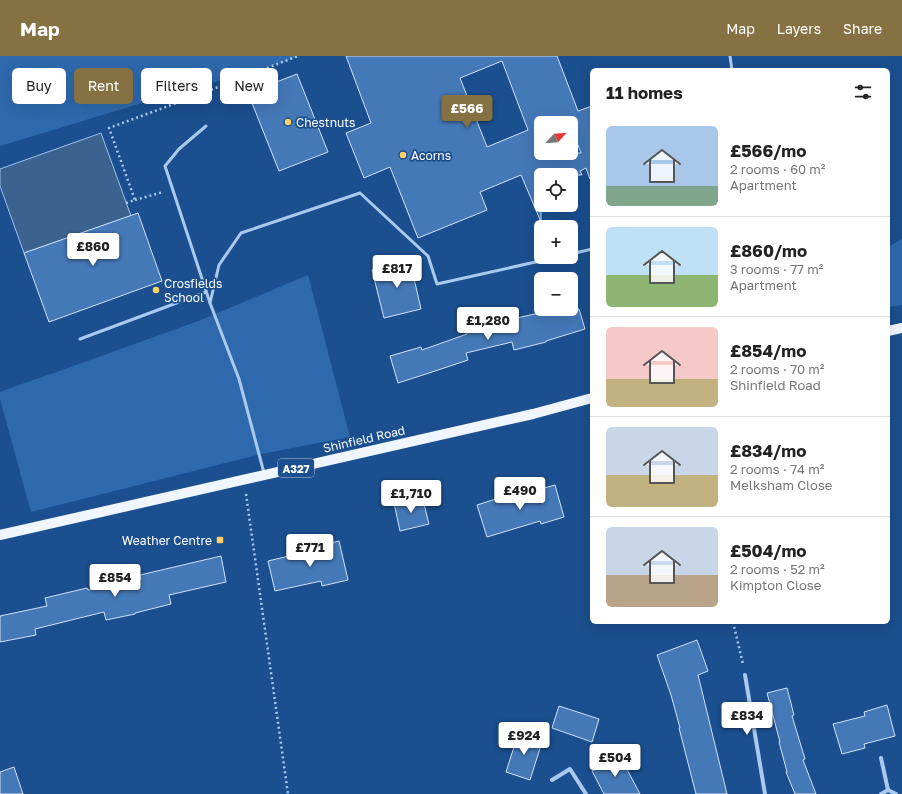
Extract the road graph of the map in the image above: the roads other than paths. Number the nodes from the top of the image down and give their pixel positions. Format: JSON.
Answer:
{"nodes":[{"id":1,"x":730,"y":56,"type":"edge"},
{"id":2,"x":732,"y":68,"type":"edge"},
{"id":3,"x":206,"y":126,"type":"dead end"},
{"id":4,"x":590,"y":249,"type":"edge"},
{"id":5,"x":578,"y":252,"type":"edge"},
{"id":6,"x":534,"y":262,"type":"edge"},
{"id":7,"x":206,"y":292,"type":"junction"},
{"id":8,"x":210,"y":303,"type":"junction"},
{"id":9,"x":902,"y":328,"type":"edge"},
{"id":10,"x":890,"y":331,"type":"edge"},
{"id":11,"x":80,"y":339,"type":"dead end"},
{"id":12,"x":590,"y":399,"type":"edge"},
{"id":13,"x":265,"y":475,"type":"junction"},
{"id":14,"x":0,"y":535,"type":"edge"},
{"id":15,"x":745,"y":675,"type":"road end"},
{"id":16,"x":881,"y":758,"type":"dead end"},
{"id":17,"x":552,"y":780,"type":"dead end"},
{"id":18,"x":888,"y":790,"type":"junction"},
{"id":19,"x":586,"y":794,"type":"edge"},
{"id":20,"x":765,"y":794,"type":"edge"},
{"id":21,"x":881,"y":794,"type":"edge"},
{"id":22,"x":896,"y":794,"type":"edge"}],
"edges":[{"from":1,"to":2,"type":"lane"},
{"from":3,"to":7,"type":"lane"},
{"from":4,"to":5,"type":"lane"},
{"from":6,"to":8,"type":"lane"},
{"from":7,"to":8,"type":"lane"},
{"from":7,"to":11,"type":"lane"},
{"from":8,"to":13,"type":"lane"},
{"from":9,"to":10,"type":"main road"},
{"from":12,"to":13,"type":"main road","name":"Shinfield Road","number":"A327"},
{"from":13,"to":14,"type":"main road","name":"Shinfield Road","number":"A327"},
{"from":15,"to":20,"type":"street"},
{"from":16,"to":18,"type":"street"},
{"from":17,"to":19,"type":"street"},
{"from":18,"to":21,"type":"street"},
{"from":18,"to":22,"type":"street"}]}
